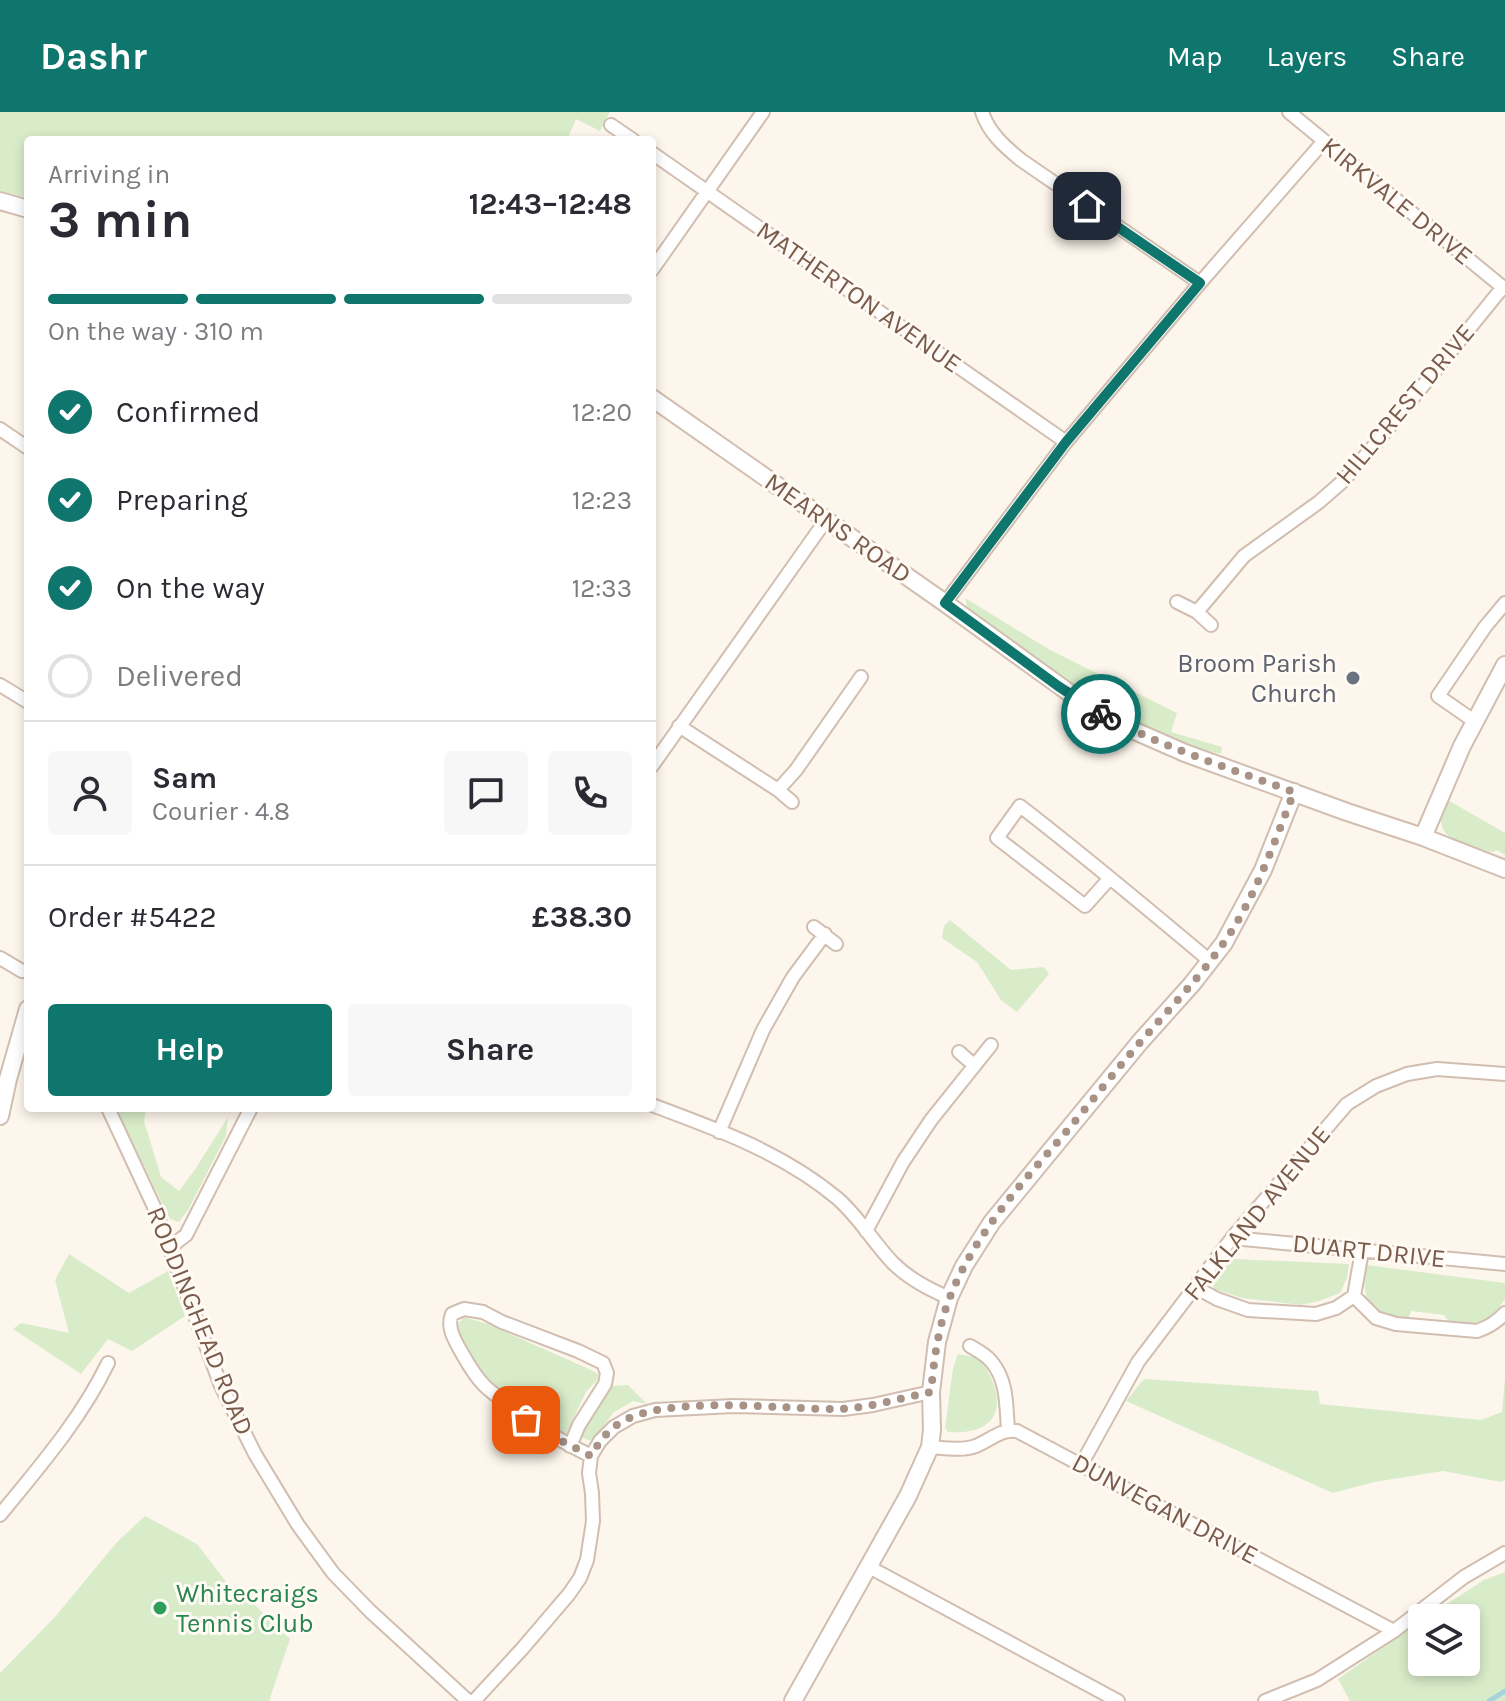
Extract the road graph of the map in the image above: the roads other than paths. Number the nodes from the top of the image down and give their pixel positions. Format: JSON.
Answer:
{"nodes":[{"id":1,"x":763,"y":112,"type":"edge"},
{"id":2,"x":982,"y":112,"type":"edge"},
{"id":3,"x":1291,"y":113,"type":"edge"},
{"id":4,"x":611,"y":125,"type":"dead end"},
{"id":5,"x":627,"y":136,"type":"edge"},
{"id":6,"x":1324,"y":141,"type":"junction"},
{"id":7,"x":656,"y":156,"type":"edge"},
{"id":8,"x":707,"y":191,"type":"junction"},
{"id":9,"x":0,"y":201,"type":"edge"},
{"id":10,"x":24,"y":208,"type":"edge"},
{"id":11,"x":656,"y":264,"type":"edge"},
{"id":12,"x":1200,"y":283,"type":"junction"},
{"id":13,"x":1504,"y":288,"type":"edge"},
{"id":14,"x":656,"y":401,"type":"edge"},
{"id":15,"x":0,"y":429,"type":"edge"},
{"id":16,"x":1066,"y":442,"type":"junction"},
{"id":17,"x":24,"y":445,"type":"edge"},
{"id":18,"x":826,"y":520,"type":"junction"},
{"id":19,"x":1177,"y":602,"type":"dead end"},
{"id":20,"x":945,"y":603,"type":"junction"},
{"id":21,"x":1505,"y":603,"type":"edge"},
{"id":22,"x":1197,"y":612,"type":"junction"},
{"id":23,"x":1211,"y":625,"type":"dead end"},
{"id":24,"x":1505,"y":665,"type":"edge"},
{"id":25,"x":861,"y":677,"type":"dead end"},
{"id":26,"x":0,"y":685,"type":"edge"},
{"id":27,"x":24,"y":700,"type":"edge"},
{"id":28,"x":1474,"y":721,"type":"junction"},
{"id":29,"x":679,"y":726,"type":"junction"},
{"id":30,"x":656,"y":760,"type":"edge"},
{"id":31,"x":778,"y":790,"type":"junction"},
{"id":32,"x":1294,"y":792,"type":"junction"},
{"id":33,"x":792,"y":802,"type":"dead end"},
{"id":34,"x":1423,"y":837,"type":"junction"},
{"id":35,"x":1505,"y":869,"type":"edge"},
{"id":36,"x":1110,"y":878,"type":"junction"},
{"id":37,"x":836,"y":944,"type":"dead end"},
{"id":38,"x":0,"y":958,"type":"edge"},
{"id":39,"x":1210,"y":961,"type":"junction"},
{"id":40,"x":24,"y":971,"type":"edge"},
{"id":41,"x":24,"y":1023,"type":"edge"},
{"id":42,"x":991,"y":1045,"type":"dead end"},
{"id":43,"x":959,"y":1052,"type":"dead end"},
{"id":44,"x":974,"y":1065,"type":"junction"},
{"id":45,"x":1505,"y":1074,"type":"edge"},
{"id":46,"x":656,"y":1107,"type":"edge"},
{"id":47,"x":110,"y":1112,"type":"edge"},
{"id":48,"x":249,"y":1112,"type":"edge"},
{"id":49,"x":0,"y":1116,"type":"edge"},
{"id":50,"x":719,"y":1132,"type":"junction"},
{"id":51,"x":866,"y":1231,"type":"junction"},
{"id":52,"x":1232,"y":1238,"type":"junction"},
{"id":53,"x":169,"y":1248,"type":"junction"},
{"id":54,"x":1362,"y":1251,"type":"junction"},
{"id":55,"x":1505,"y":1264,"type":"edge"},
{"id":56,"x":1195,"y":1287,"type":"junction"},
{"id":57,"x":1354,"y":1296,"type":"junction"},
{"id":58,"x":949,"y":1298,"type":"junction"},
{"id":59,"x":1505,"y":1313,"type":"edge"},
{"id":60,"x":970,"y":1346,"type":"dead end"},
{"id":61,"x":108,"y":1363,"type":"dead end"},
{"id":62,"x":931,"y":1392,"type":"junction"},
{"id":63,"x":1008,"y":1430,"type":"junction"},
{"id":64,"x":570,"y":1446,"type":"junction"},
{"id":65,"x":930,"y":1447,"type":"junction"},
{"id":66,"x":591,"y":1456,"type":"junction"},
{"id":67,"x":1081,"y":1465,"type":"junction"},
{"id":68,"x":0,"y":1515,"type":"edge"},
{"id":69,"x":1505,"y":1553,"type":"edge"},
{"id":70,"x":869,"y":1567,"type":"junction"},
{"id":71,"x":1394,"y":1631,"type":"junction"},
{"id":72,"x":468,"y":1701,"type":"edge"},
{"id":73,"x":474,"y":1701,"type":"edge"},
{"id":74,"x":793,"y":1701,"type":"edge"},
{"id":75,"x":1118,"y":1701,"type":"edge"},
{"id":76,"x":1265,"y":1701,"type":"edge"}],
"edges":[{"from":1,"to":8,"type":"street"},
{"from":2,"to":12,"type":"street"},
{"from":3,"to":6,"type":"street","name":"KIRKVALE DRIVE"},
{"from":4,"to":5,"type":"street"},
{"from":6,"to":12,"type":"street"},
{"from":6,"to":13,"type":"street","name":"KIRKVALE DRIVE"},
{"from":7,"to":8,"type":"street","name":"MATHERTON AVENUE"},
{"from":8,"to":11,"type":"street"},
{"from":8,"to":16,"type":"street","name":"MATHERTON AVENUE"},
{"from":9,"to":10,"type":"street"},
{"from":12,"to":16,"type":"street"},
{"from":13,"to":22,"type":"street","name":"HILLCREST DRIVE"},
{"from":14,"to":18,"type":"street","name":"MEARNS ROAD"},
{"from":15,"to":17,"type":"street"},
{"from":16,"to":20,"type":"street"},
{"from":18,"to":20,"type":"street","name":"MEARNS ROAD"},
{"from":18,"to":29,"type":"street"},
{"from":19,"to":22,"type":"street"},
{"from":20,"to":32,"type":"street","name":"MEARNS ROAD"},
{"from":21,"to":28,"type":"street"},
{"from":22,"to":23,"type":"street"},
{"from":24,"to":28,"type":"street"},
{"from":25,"to":31,"type":"street"},
{"from":26,"to":27,"type":"street"},
{"from":28,"to":34,"type":"street"},
{"from":29,"to":30,"type":"street"},
{"from":29,"to":31,"type":"street"},
{"from":31,"to":33,"type":"street"},
{"from":32,"to":34,"type":"street","name":"MEARNS ROAD"},
{"from":32,"to":39,"type":"street"},
{"from":34,"to":35,"type":"street","name":"MEARNS ROAD"},
{"from":36,"to":36,"type":"street"},
{"from":36,"to":39,"type":"street"},
{"from":37,"to":50,"type":"street"},
{"from":38,"to":40,"type":"street"},
{"from":39,"to":58,"type":"street"},
{"from":41,"to":49,"type":"street"},
{"from":42,"to":44,"type":"street"},
{"from":43,"to":44,"type":"street"},
{"from":44,"to":51,"type":"street"},
{"from":45,"to":52,"type":"street","name":"FALKLAND AVENUE"},
{"from":46,"to":50,"type":"street"},
{"from":47,"to":53,"type":"street","name":"RODDINGHEAD ROAD"},
{"from":48,"to":53,"type":"street"},
{"from":50,"to":51,"type":"street"},
{"from":51,"to":58,"type":"street"},
{"from":52,"to":54,"type":"street","name":"DUART DRIVE"},
{"from":52,"to":56,"type":"street","name":"FALKLAND AVENUE"},
{"from":53,"to":72,"type":"street","name":"RODDINGHEAD ROAD"},
{"from":54,"to":55,"type":"street","name":"DUART DRIVE"},
{"from":54,"to":57,"type":"street"},
{"from":56,"to":57,"type":"street"},
{"from":56,"to":67,"type":"street","name":"FALKLAND AVENUE"},
{"from":57,"to":59,"type":"street"},
{"from":58,"to":62,"type":"street"},
{"from":60,"to":63,"type":"street"},
{"from":61,"to":68,"type":"street"},
{"from":62,"to":65,"type":"street"},
{"from":62,"to":66,"type":"street"},
{"from":63,"to":65,"type":"street"},
{"from":63,"to":67,"type":"street","name":"DUNVEGAN DRIVE"},
{"from":64,"to":64,"type":"street"},
{"from":64,"to":66,"type":"street"},
{"from":65,"to":70,"type":"street"},
{"from":66,"to":73,"type":"street"},
{"from":67,"to":71,"type":"street","name":"DUNVEGAN DRIVE"},
{"from":69,"to":71,"type":"street"},
{"from":70,"to":74,"type":"street"},
{"from":70,"to":75,"type":"street"},
{"from":71,"to":76,"type":"street"}]}
